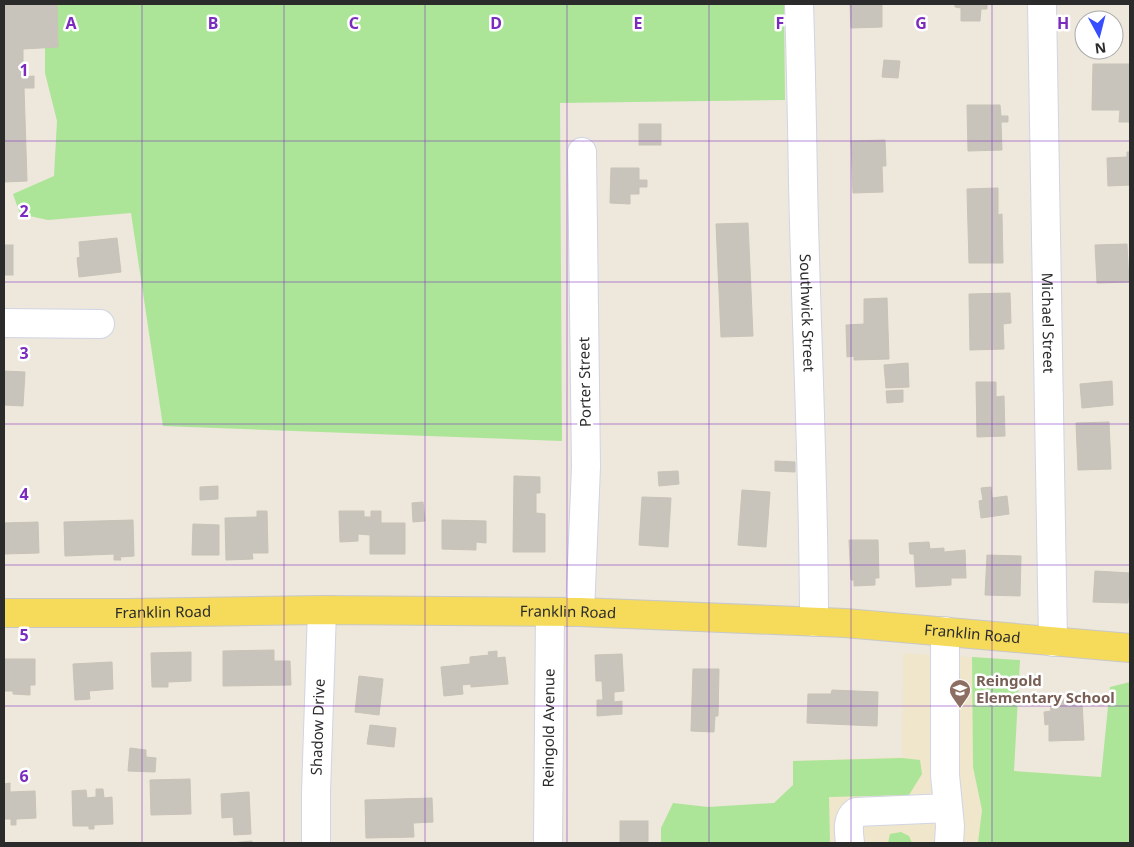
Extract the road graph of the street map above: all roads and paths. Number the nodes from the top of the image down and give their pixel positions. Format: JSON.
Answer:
{"nodes":[{"id":1,"x":799,"y":4,"type":"edge"},
{"id":2,"x":1042,"y":4,"type":"edge"},
{"id":3,"x":801,"y":60,"type":"junction"},
{"id":4,"x":582,"y":152,"type":"dead end"},
{"id":5,"x":4,"y":323,"type":"edge"},
{"id":6,"x":100,"y":324,"type":"dead end"},
{"id":7,"x":800,"y":549,"type":"dead end"},
{"id":8,"x":322,"y":610,"type":"junction"},
{"id":9,"x":550,"y":612,"type":"junction"},
{"id":10,"x":580,"y":612,"type":"junction"},
{"id":11,"x":4,"y":613,"type":"edge"},
{"id":12,"x":814,"y":622,"type":"junction"},
{"id":13,"x":946,"y":631,"type":"junction"},
{"id":14,"x":1052,"y":642,"type":"junction"},
{"id":15,"x":1130,"y":648,"type":"edge"},
{"id":16,"x":948,"y":808,"type":"junction"},
{"id":17,"x":316,"y":843,"type":"edge"},
{"id":18,"x":548,"y":843,"type":"edge"},
{"id":19,"x":850,"y":843,"type":"edge"},
{"id":20,"x":949,"y":843,"type":"edge"}],
"edges":[{"from":1,"to":3,"type":"street","name":"Southwick Street"},
{"from":2,"to":14,"type":"street","name":"Michael Street"},
{"from":3,"to":7,"type":"street"},
{"from":3,"to":12,"type":"street","name":"Southwick Street"},
{"from":4,"to":10,"type":"street","name":"Porter Street"},
{"from":5,"to":6,"type":"street"},
{"from":8,"to":9,"type":"main road","name":"Franklin Road"},
{"from":8,"to":11,"type":"main road","name":"Franklin Road"},
{"from":8,"to":17,"type":"street","name":"Shadow Drive"},
{"from":9,"to":10,"type":"main road","name":"Franklin Road"},
{"from":9,"to":18,"type":"street","name":"Reingold Avenue"},
{"from":10,"to":12,"type":"main road","name":"Franklin Road"},
{"from":12,"to":13,"type":"main road","name":"Franklin Road"},
{"from":13,"to":14,"type":"main road","name":"Franklin Road"},
{"from":13,"to":16,"type":"street"},
{"from":14,"to":15,"type":"main road","name":"Franklin Road"},
{"from":16,"to":19,"type":"street"},
{"from":16,"to":20,"type":"street"}]}
